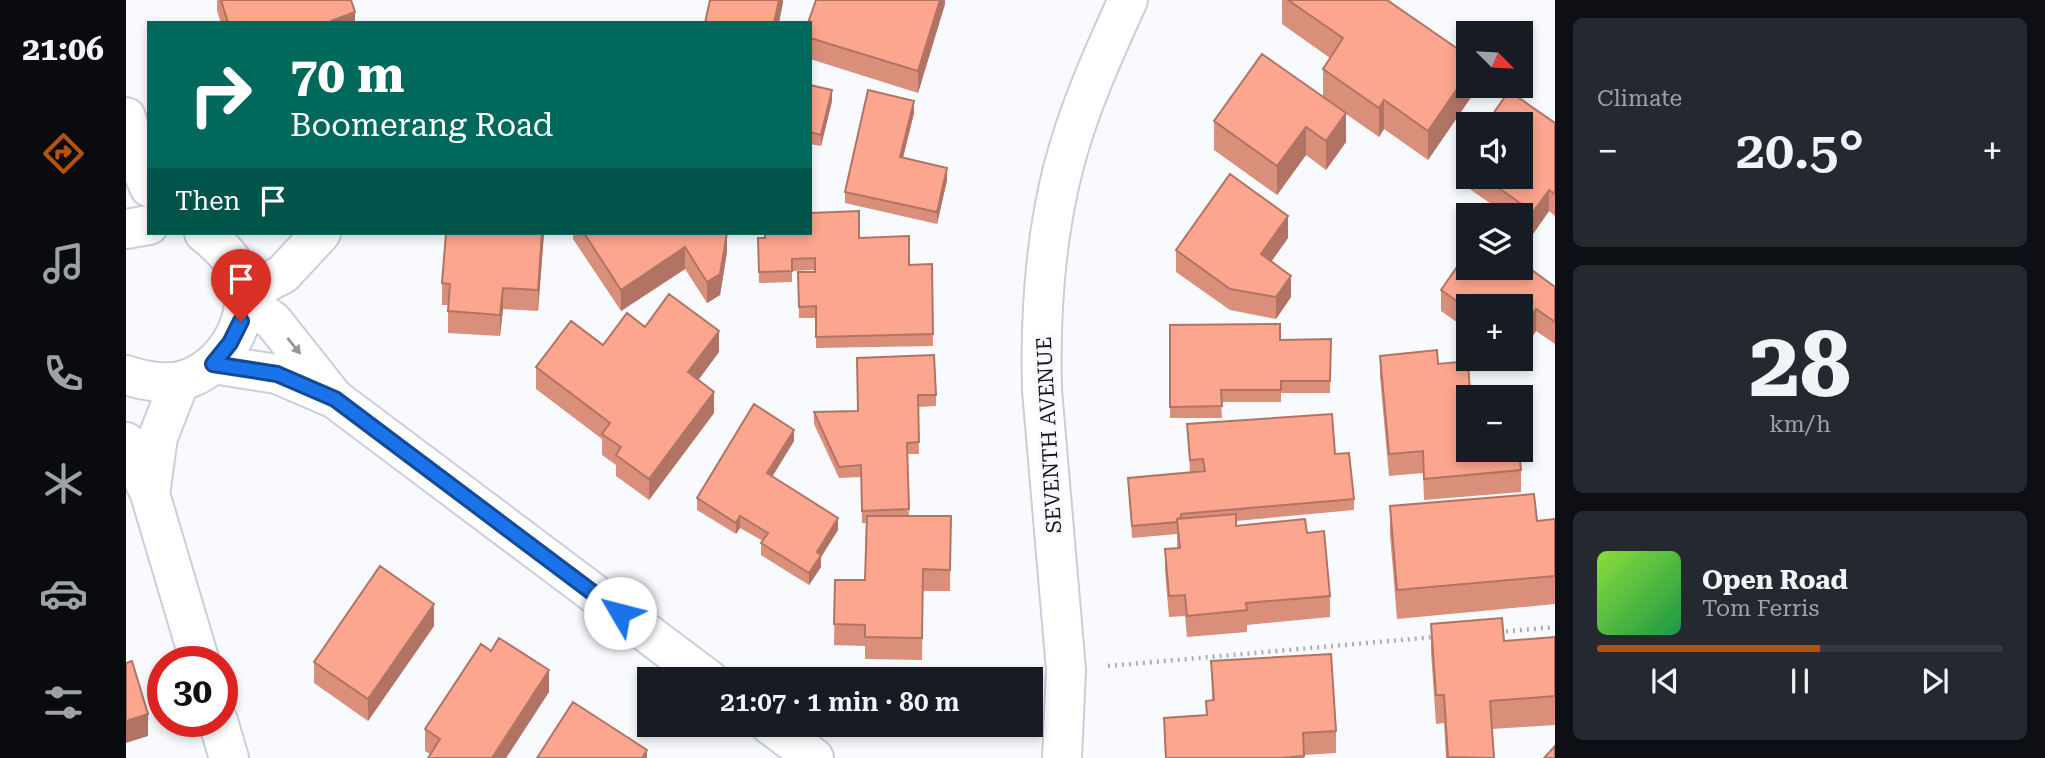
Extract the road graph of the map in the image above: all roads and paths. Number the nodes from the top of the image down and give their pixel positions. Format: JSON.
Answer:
{"nodes":[{"id":1,"x":1128,"y":0,"type":"edge"},
{"id":2,"x":126,"y":117,"type":"edge"},
{"id":3,"x":147,"y":182,"type":"edge"},
{"id":4,"x":147,"y":225,"type":"edge"},
{"id":5,"x":126,"y":229,"type":"edge"},
{"id":6,"x":216,"y":235,"type":"edge"},
{"id":7,"x":319,"y":235,"type":"edge"},
{"id":8,"x":245,"y":298,"type":"junction"},
{"id":9,"x":196,"y":372,"type":"junction"},
{"id":10,"x":126,"y":375,"type":"edge"},
{"id":11,"x":335,"y":399,"type":"junction"},
{"id":12,"x":126,"y":442,"type":"edge"},
{"id":13,"x":150,"y":494,"type":"junction"},
{"id":14,"x":1555,"y":626,"type":"edge"},
{"id":15,"x":1487,"y":633,"type":"edge"},
{"id":16,"x":1447,"y":636,"type":"edge"},
{"id":17,"x":195,"y":646,"type":"edge"},
{"id":18,"x":692,"y":667,"type":"edge"},
{"id":19,"x":1095,"y":667,"type":"dead end"},
{"id":20,"x":223,"y":737,"type":"edge"},
{"id":21,"x":786,"y":737,"type":"edge"},
{"id":22,"x":229,"y":758,"type":"edge"},
{"id":23,"x":814,"y":758,"type":"edge"},
{"id":24,"x":1062,"y":758,"type":"edge"}],
"edges":[{"from":1,"to":24,"type":"street","name":"SEVENTH AVENUE"},
{"from":2,"to":3,"type":"street"},
{"from":4,"to":5,"type":"street"},
{"from":6,"to":8,"type":"street"},
{"from":7,"to":8,"type":"street"},
{"from":8,"to":9,"type":"street"},
{"from":8,"to":11,"type":"street","one_way":true},
{"from":9,"to":10,"type":"street"},
{"from":9,"to":11,"type":"street"},
{"from":9,"to":13,"type":"street"},
{"from":11,"to":18,"type":"street"},
{"from":12,"to":13,"type":"street"},
{"from":13,"to":17,"type":"street"},
{"from":14,"to":15,"type":"path"},
{"from":16,"to":19,"type":"path"},
{"from":20,"to":22,"type":"street"},
{"from":21,"to":23,"type":"street"}]}
